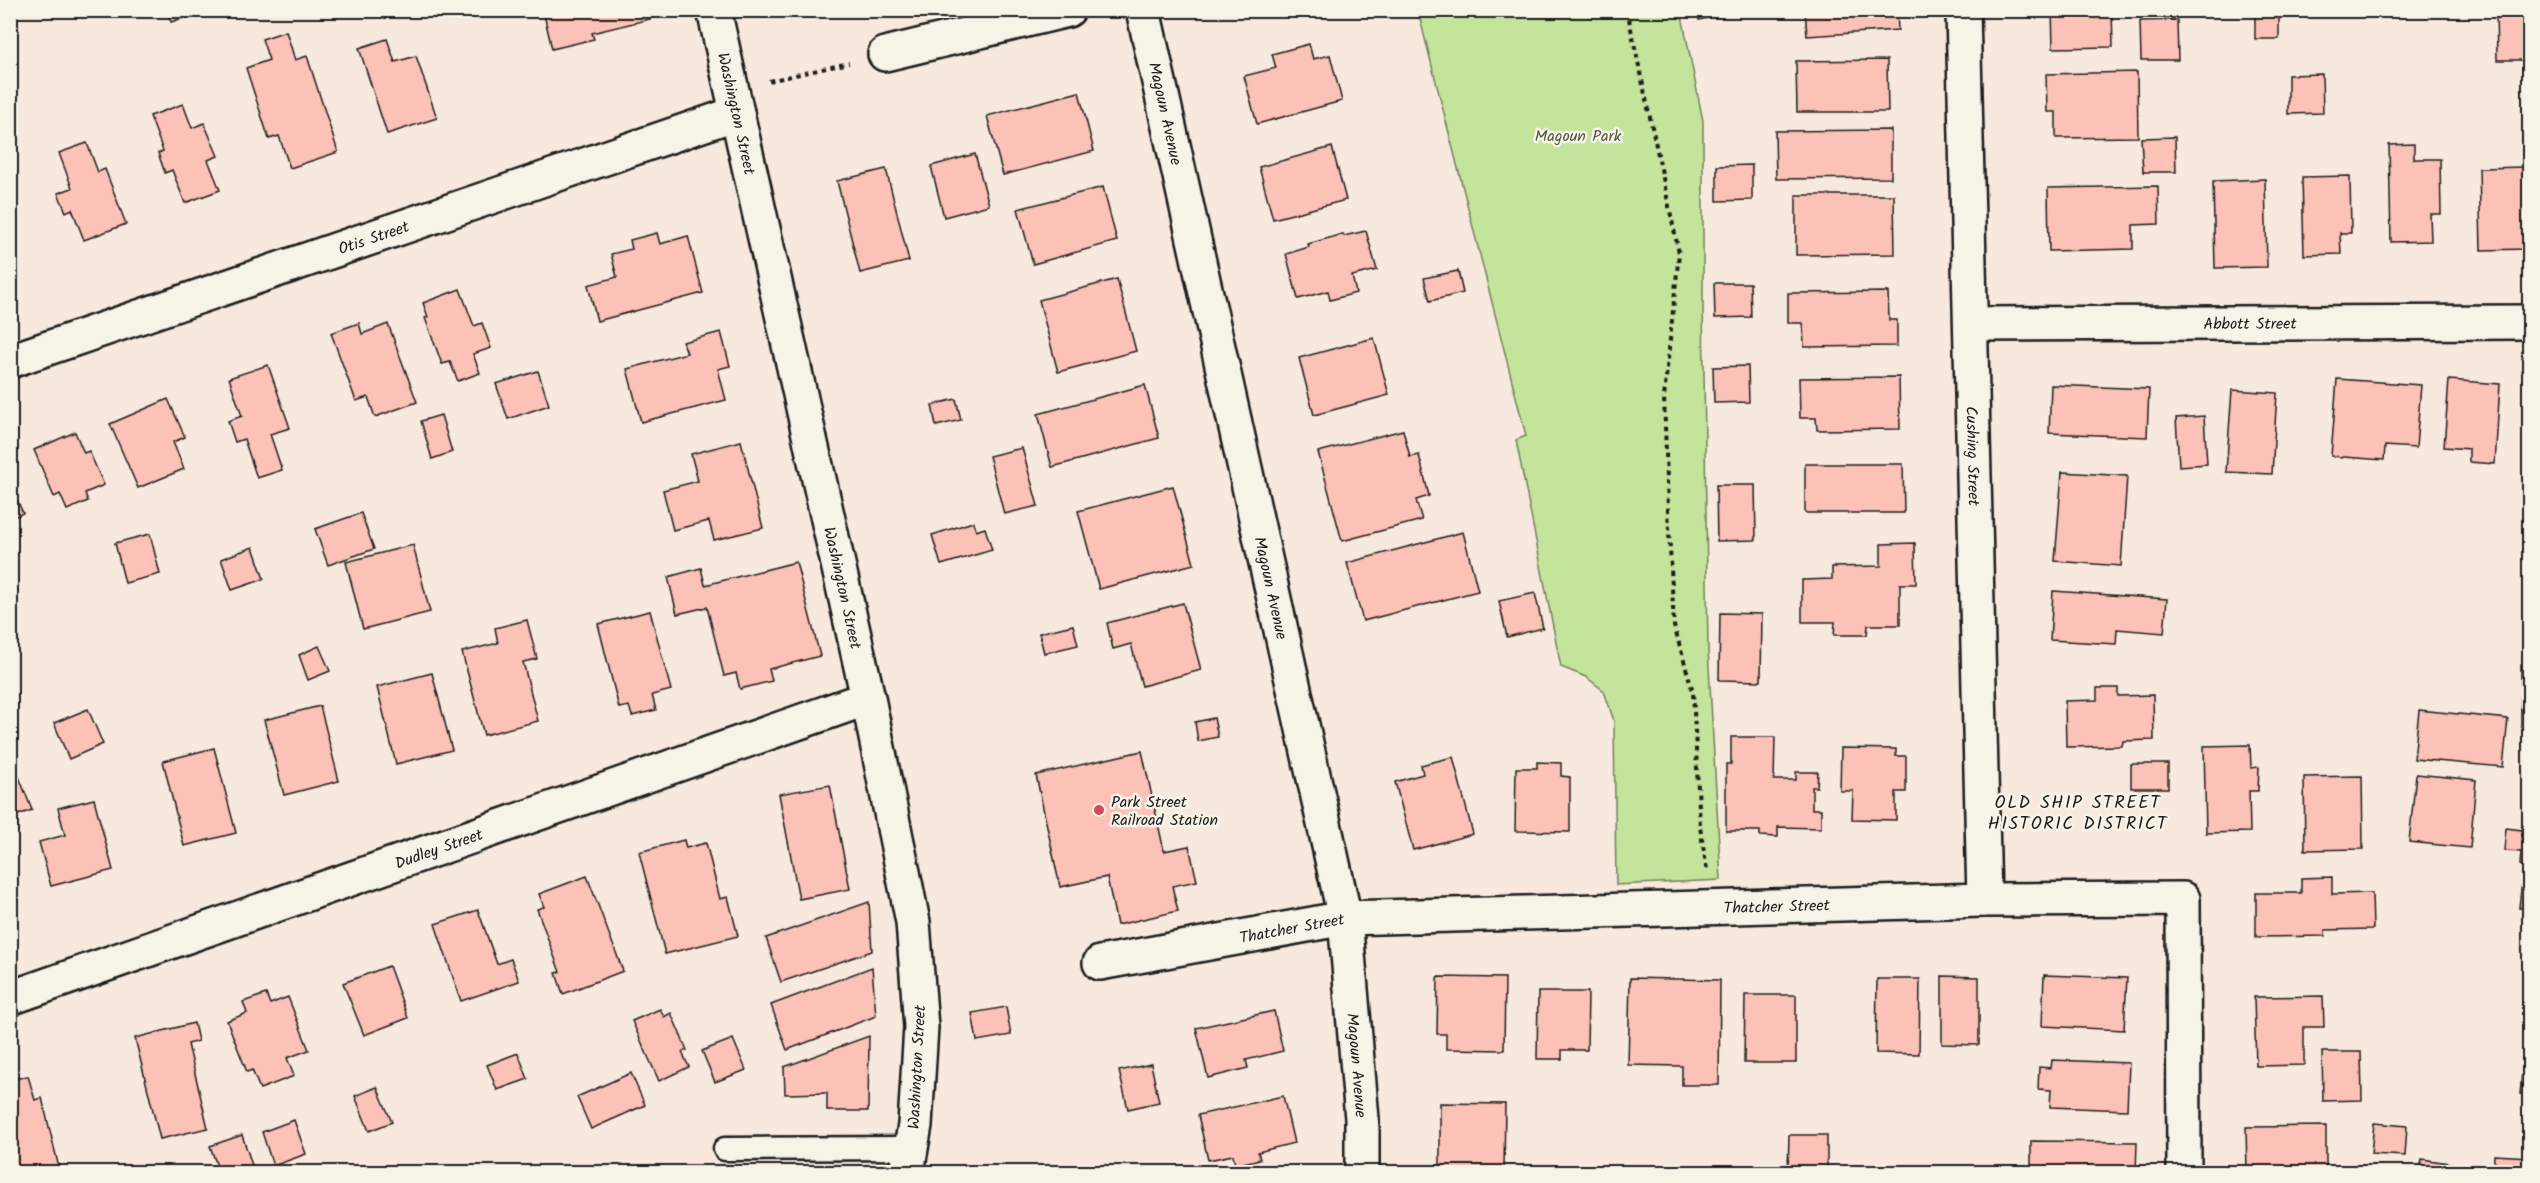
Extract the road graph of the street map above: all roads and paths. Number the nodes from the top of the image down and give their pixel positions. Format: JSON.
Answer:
{"nodes":[{"id":1,"x":714,"y":10,"type":"edge"},
{"id":2,"x":1068,"y":10,"type":"edge"},
{"id":3,"x":1143,"y":10,"type":"edge"},
{"id":4,"x":1627,"y":10,"type":"edge"},
{"id":5,"x":1963,"y":10,"type":"edge"},
{"id":6,"x":885,"y":54,"type":"joint"},
{"id":7,"x":758,"y":84,"type":"dead end"},
{"id":8,"x":737,"y":113,"type":"junction"},
{"id":9,"x":2529,"y":322,"type":"edge"},
{"id":10,"x":1971,"y":324,"type":"junction"},
{"id":11,"x":10,"y":361,"type":"edge"},
{"id":12,"x":868,"y":698,"type":"junction"},
{"id":13,"x":1708,"y":874,"type":"dead end"},
{"id":14,"x":1984,"y":900,"type":"junction"},
{"id":15,"x":1345,"y":918,"type":"junction"},
{"id":16,"x":1100,"y":963,"type":"dead end"},
{"id":17,"x":10,"y":998,"type":"edge"},
{"id":18,"x":725,"y":1149,"type":"dead end"},
{"id":19,"x":909,"y":1160,"type":"edge"},
{"id":20,"x":1362,"y":1173,"type":"edge"},
{"id":21,"x":2184,"y":1173,"type":"edge"}],
"edges":[{"from":1,"to":8,"type":"street","name":"Washington Street"},
{"from":2,"to":6,"type":"street"},
{"from":3,"to":15,"type":"street","name":"Magoun Avenue"},
{"from":4,"to":13,"type":"path"},
{"from":5,"to":10,"type":"street","name":"Cushing Street"},
{"from":6,"to":7,"type":"path"},
{"from":8,"to":11,"type":"street","name":"Otis Street"},
{"from":8,"to":12,"type":"street","name":"Washington Street"},
{"from":9,"to":10,"type":"street","name":"Abbott Street"},
{"from":10,"to":14,"type":"street","name":"Cushing Street"},
{"from":12,"to":17,"type":"street","name":"Dudley Street"},
{"from":12,"to":19,"type":"street","name":"Washington Street"},
{"from":14,"to":15,"type":"street","name":"Thatcher Street"},
{"from":14,"to":21,"type":"street","name":"Thatcher Street"},
{"from":15,"to":16,"type":"street","name":"Thatcher Street"},
{"from":15,"to":20,"type":"street","name":"Magoun Avenue"},
{"from":18,"to":19,"type":"lane"}]}
